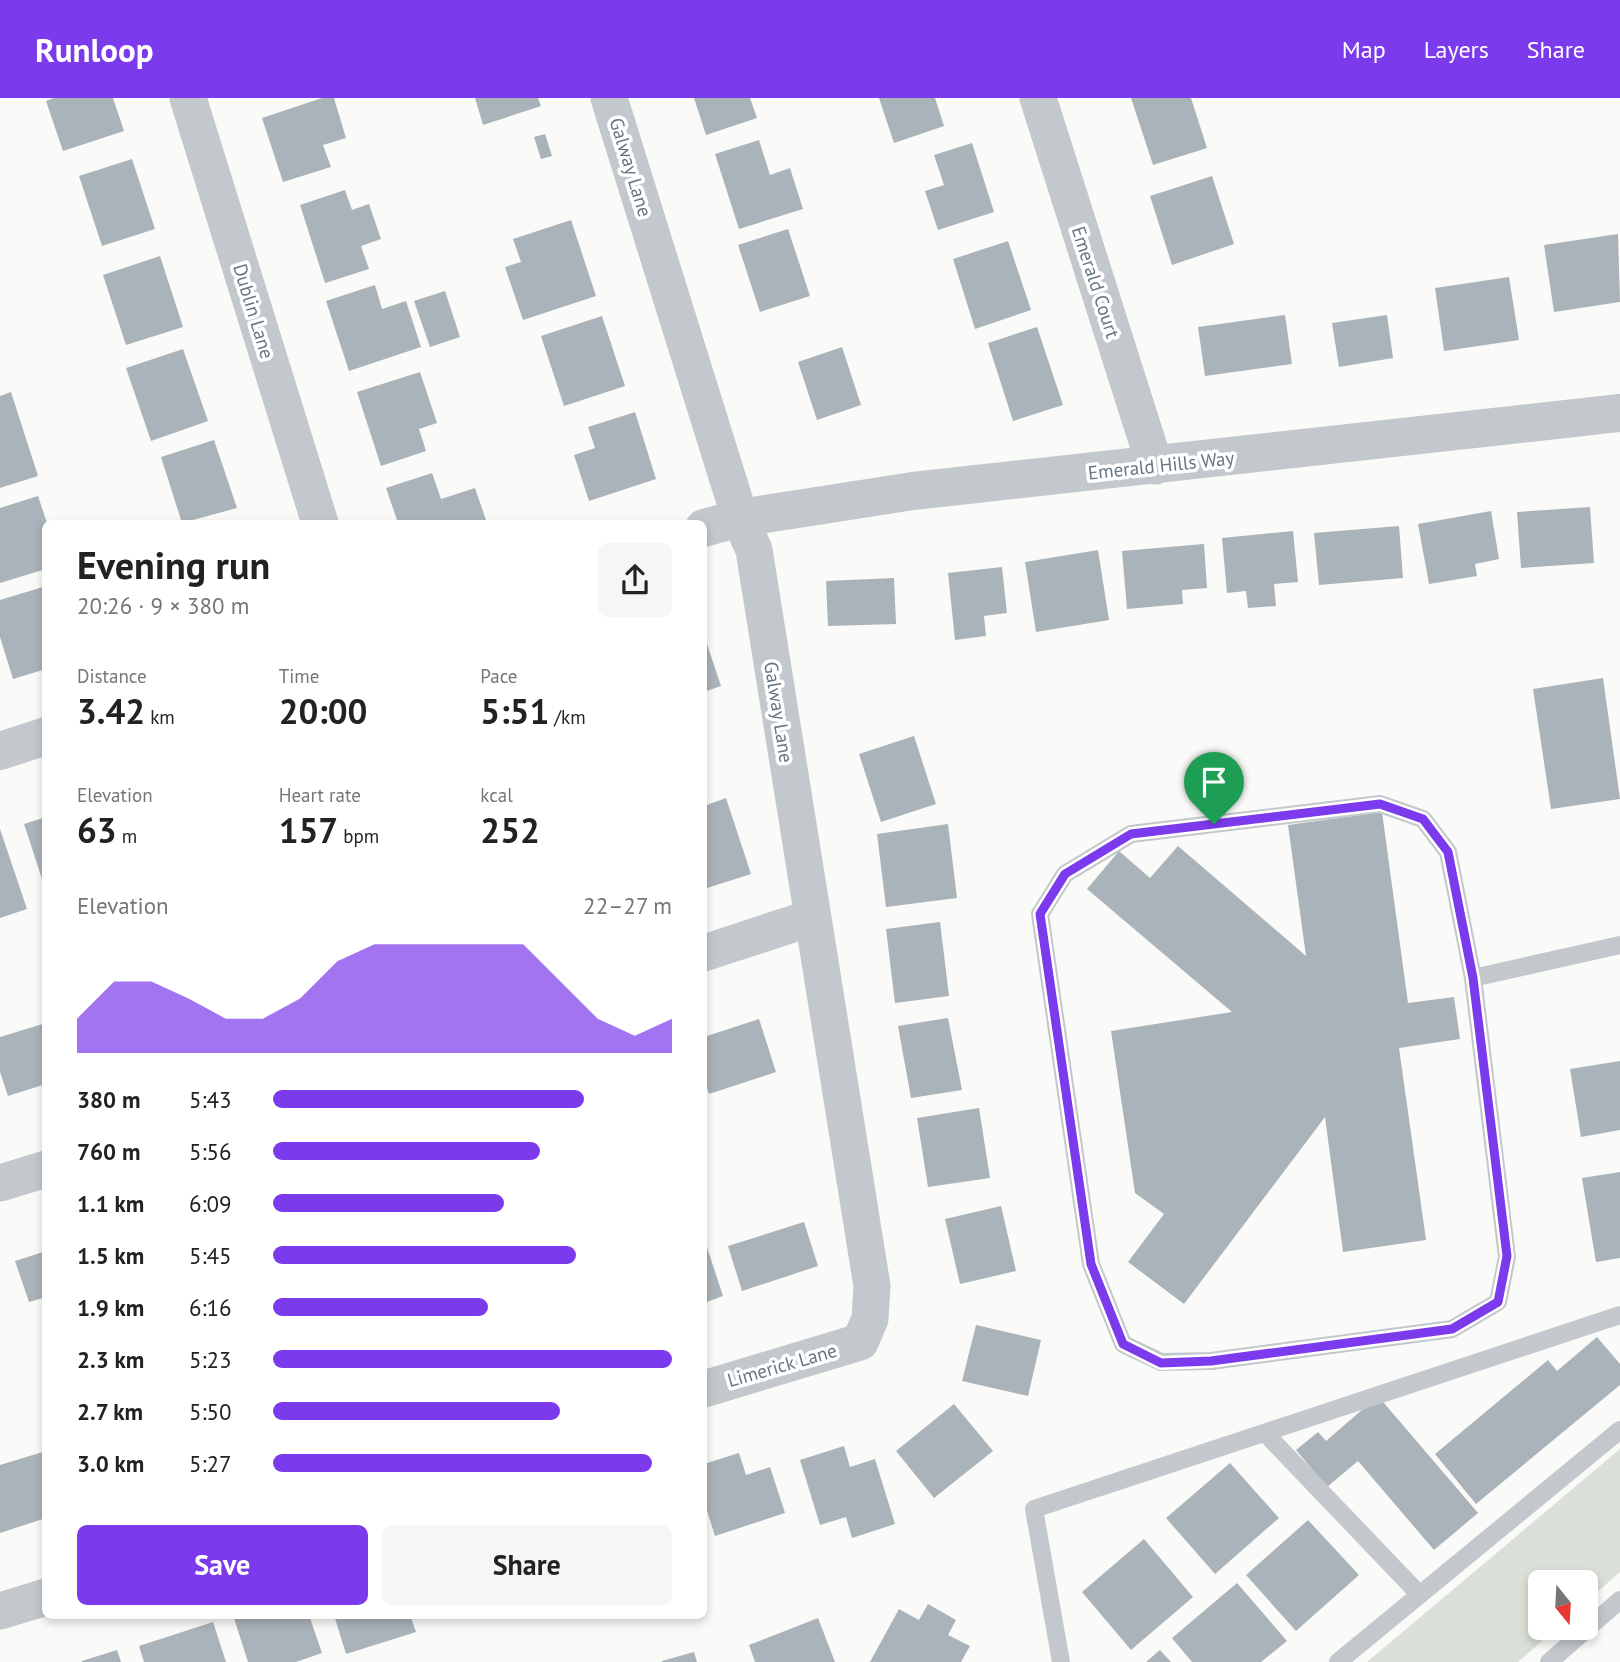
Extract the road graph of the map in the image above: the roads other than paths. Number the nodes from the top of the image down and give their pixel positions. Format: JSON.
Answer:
{"nodes":[{"id":1,"x":188,"y":98,"type":"edge"},
{"id":2,"x":609,"y":98,"type":"edge"},
{"id":3,"x":1038,"y":98,"type":"edge"},
{"id":4,"x":1620,"y":413,"type":"edge"},
{"id":5,"x":1155,"y":467,"type":"junction"},
{"id":6,"x":740,"y":518,"type":"junction"},
{"id":7,"x":319,"y":520,"type":"edge"},
{"id":8,"x":707,"y":527,"type":"edge"},
{"id":9,"x":42,"y":737,"type":"edge"},
{"id":10,"x":0,"y":751,"type":"edge"},
{"id":11,"x":811,"y":918,"type":"junction"},
{"id":12,"x":1620,"y":945,"type":"edge"},
{"id":13,"x":707,"y":952,"type":"edge"},
{"id":14,"x":1473,"y":978,"type":"junction"},
{"id":15,"x":42,"y":1169,"type":"edge"},
{"id":16,"x":0,"y":1184,"type":"edge"},
{"id":17,"x":1620,"y":1315,"type":"edge"},
{"id":18,"x":860,"y":1342,"type":"joint"},
{"id":19,"x":707,"y":1388,"type":"edge"},
{"id":20,"x":1620,"y":1430,"type":"edge"},
{"id":21,"x":1265,"y":1433,"type":"junction"},
{"id":22,"x":1420,"y":1595,"type":"junction"},
{"id":23,"x":42,"y":1598,"type":"edge"},
{"id":24,"x":1620,"y":1600,"type":"edge"},
{"id":25,"x":0,"y":1611,"type":"edge"},
{"id":26,"x":1061,"y":1662,"type":"edge"},
{"id":27,"x":1338,"y":1662,"type":"edge"},
{"id":28,"x":1549,"y":1662,"type":"edge"}],
"edges":[{"from":1,"to":7,"type":"street","name":"Dublin Lane"},
{"from":2,"to":6,"type":"street","name":"Galway Lane"},
{"from":3,"to":5,"type":"street","name":"Emerald Court"},
{"from":4,"to":5,"type":"street","name":"Emerald Hills Way"},
{"from":5,"to":6,"type":"street","name":"Emerald Hills Way"},
{"from":6,"to":8,"type":"street","name":"Emerald Hills Way"},
{"from":6,"to":11,"type":"street","name":"Galway Lane"},
{"from":9,"to":10,"type":"street"},
{"from":11,"to":13,"type":"street"},
{"from":11,"to":18,"type":"street","name":"Galway Lane"},
{"from":12,"to":14,"type":"lane"},
{"from":14,"to":14,"type":"lane"},
{"from":15,"to":16,"type":"street"},
{"from":17,"to":21,"type":"lane"},
{"from":18,"to":19,"type":"street","name":"Limerick Lane"},
{"from":20,"to":22,"type":"lane"},
{"from":21,"to":22,"type":"lane"},
{"from":21,"to":26,"type":"lane"},
{"from":22,"to":27,"type":"lane"},
{"from":23,"to":25,"type":"street"},
{"from":24,"to":28,"type":"lane"}]}
